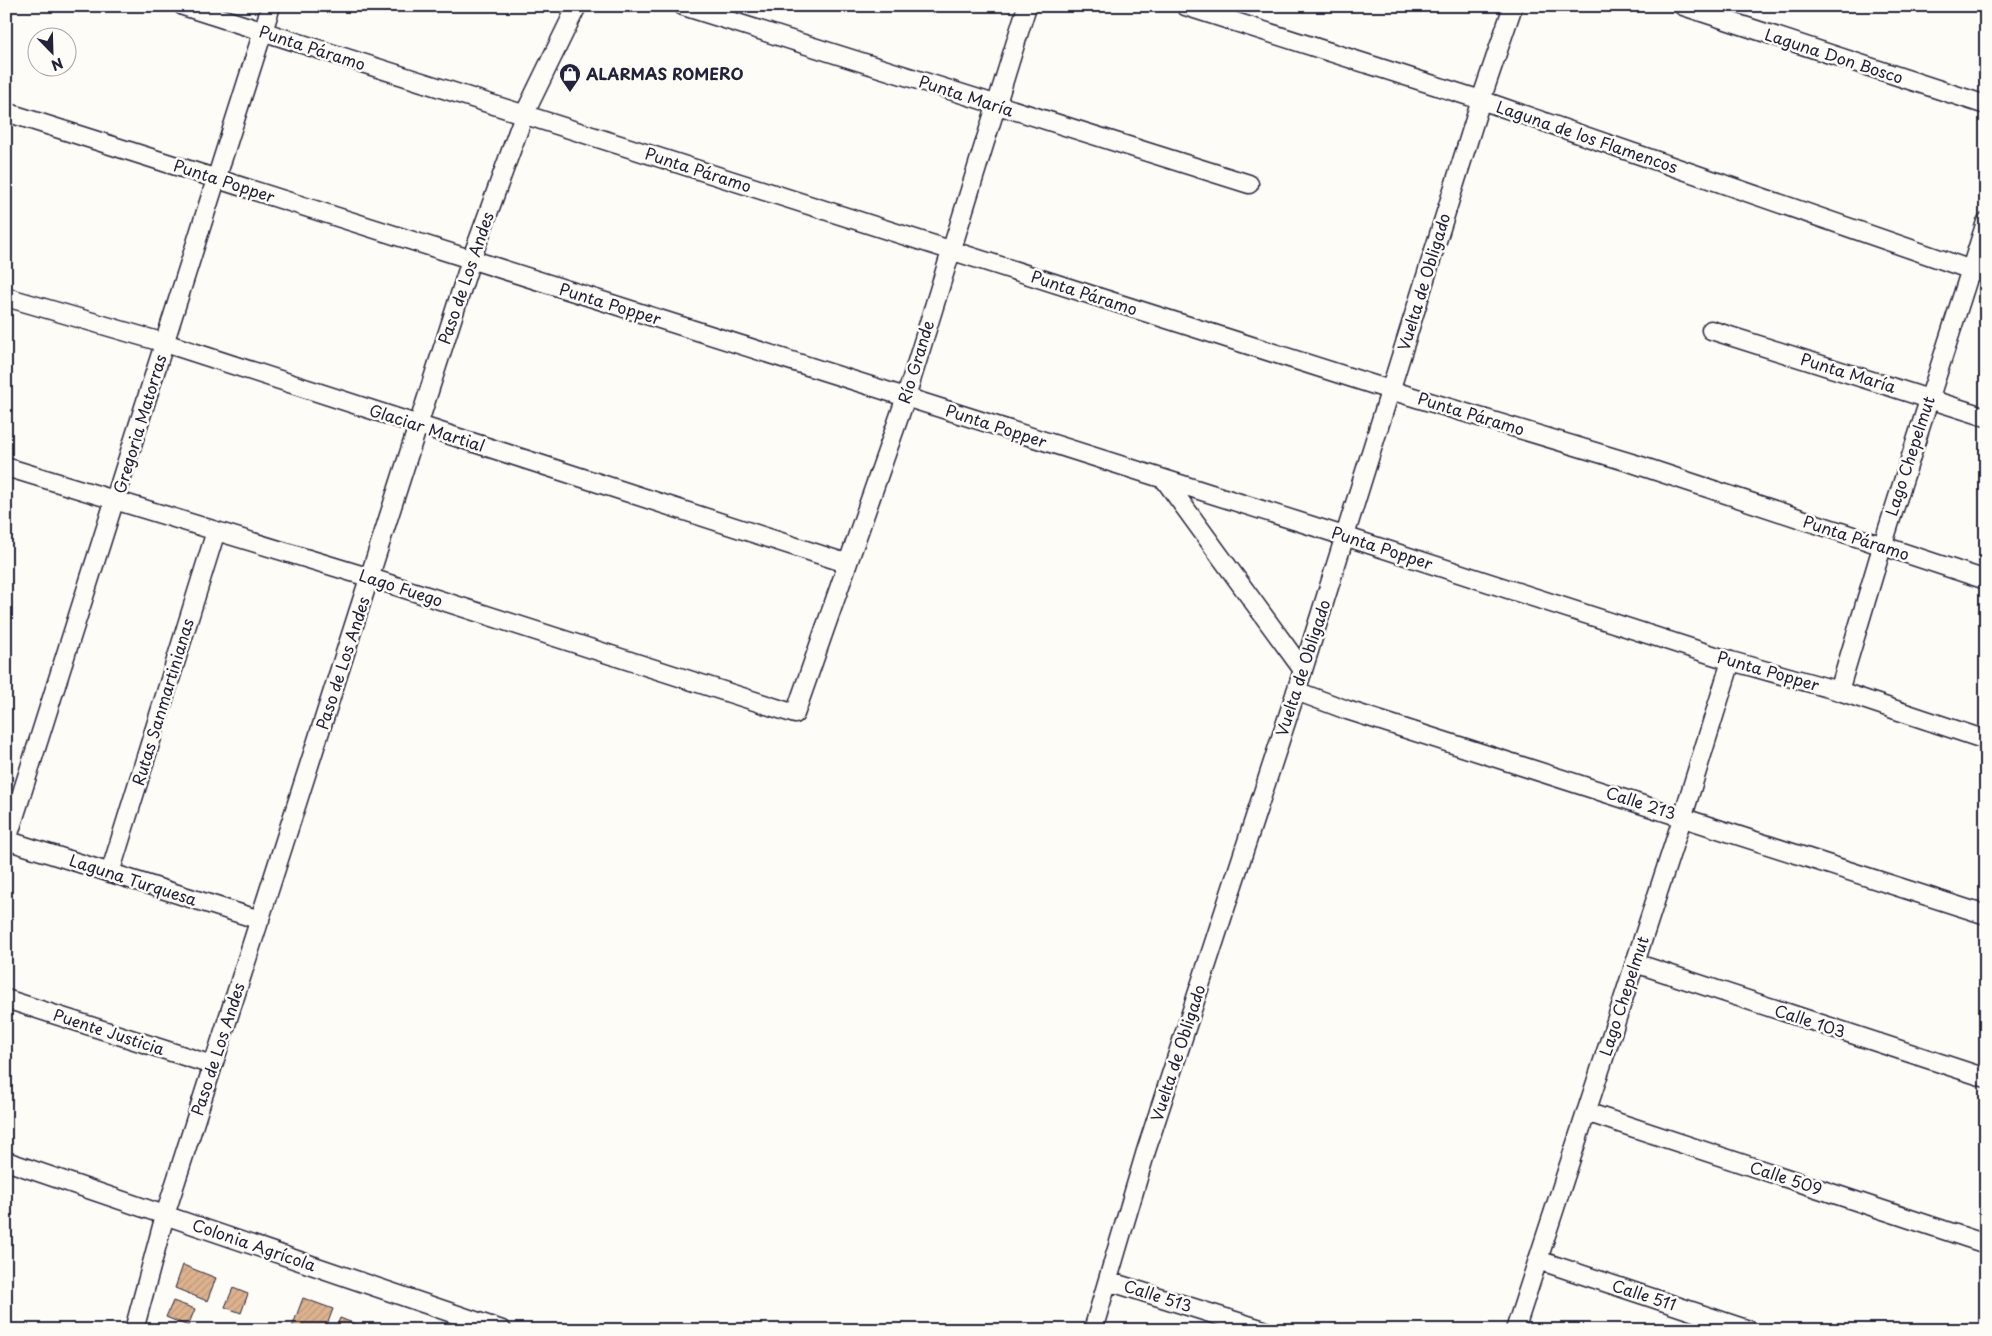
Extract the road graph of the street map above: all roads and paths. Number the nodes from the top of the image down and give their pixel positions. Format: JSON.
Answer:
{"nodes":[{"id":1,"x":182,"y":6,"type":"edge"},
{"id":2,"x":271,"y":6,"type":"edge"},
{"id":3,"x":577,"y":6,"type":"edge"},
{"id":4,"x":684,"y":6,"type":"edge"},
{"id":5,"x":1026,"y":6,"type":"edge"},
{"id":6,"x":1185,"y":6,"type":"edge"},
{"id":7,"x":1513,"y":6,"type":"edge"},
{"id":8,"x":1683,"y":6,"type":"edge"},
{"id":9,"x":262,"y":32,"type":"junction"},
{"id":10,"x":1481,"y":100,"type":"junction"},
{"id":11,"x":996,"y":105,"type":"junction"},
{"id":12,"x":1986,"y":105,"type":"edge"},
{"id":13,"x":6,"y":112,"type":"edge"},
{"id":14,"x":524,"y":115,"type":"junction"},
{"id":15,"x":216,"y":179,"type":"junction"},
{"id":16,"x":1249,"y":184,"type":"dead end"},
{"id":17,"x":1986,"y":222,"type":"edge"},
{"id":18,"x":950,"y":250,"type":"junction"},
{"id":19,"x":471,"y":260,"type":"junction"},
{"id":20,"x":1977,"y":272,"type":"edge"},
{"id":21,"x":6,"y":297,"type":"edge"},
{"id":22,"x":1710,"y":330,"type":"dead end"},
{"id":23,"x":165,"y":343,"type":"junction"},
{"id":24,"x":1390,"y":390,"type":"junction"},
{"id":25,"x":906,"y":397,"type":"junction"},
{"id":26,"x":1929,"y":398,"type":"junction"},
{"id":27,"x":1986,"y":417,"type":"edge"},
{"id":28,"x":417,"y":425,"type":"junction"},
{"id":29,"x":6,"y":467,"type":"edge"},
{"id":30,"x":1164,"y":479,"type":"junction"},
{"id":31,"x":116,"y":500,"type":"junction"},
{"id":32,"x":216,"y":531,"type":"junction"},
{"id":33,"x":1344,"y":536,"type":"junction"},
{"id":34,"x":1882,"y":547,"type":"junction"},
{"id":35,"x":846,"y":563,"type":"junction"},
{"id":36,"x":370,"y":578,"type":"junction"},
{"id":37,"x":1986,"y":580,"type":"edge"},
{"id":38,"x":1731,"y":662,"type":"junction"},
{"id":39,"x":1303,"y":670,"type":"junction"},
{"id":40,"x":1296,"y":691,"type":"junction"},
{"id":41,"x":1839,"y":691,"type":"junction"},
{"id":42,"x":795,"y":714,"type":"joint"},
{"id":43,"x":1986,"y":740,"type":"edge"},
{"id":44,"x":1683,"y":816,"type":"junction"},
{"id":45,"x":7,"y":840,"type":"edge"},
{"id":46,"x":110,"y":873,"type":"junction"},
{"id":47,"x":1986,"y":915,"type":"edge"},
{"id":48,"x":260,"y":920,"type":"junction"},
{"id":49,"x":1635,"y":963,"type":"junction"},
{"id":50,"x":6,"y":999,"type":"edge"},
{"id":51,"x":212,"y":1065,"type":"junction"},
{"id":52,"x":1986,"y":1078,"type":"edge"},
{"id":53,"x":1586,"y":1112,"type":"junction"},
{"id":54,"x":6,"y":1161,"type":"edge"},
{"id":55,"x":165,"y":1215,"type":"junction"},
{"id":56,"x":1986,"y":1244,"type":"edge"},
{"id":57,"x":1538,"y":1260,"type":"junction"},
{"id":58,"x":1108,"y":1281,"type":"junction"},
{"id":59,"x":134,"y":1330,"type":"edge"},
{"id":60,"x":502,"y":1330,"type":"edge"},
{"id":61,"x":1093,"y":1330,"type":"edge"},
{"id":62,"x":1264,"y":1330,"type":"edge"},
{"id":63,"x":1515,"y":1330,"type":"edge"},
{"id":64,"x":1749,"y":1330,"type":"edge"}],
"edges":[{"from":1,"to":9,"type":"street","name":"Punta Páramo"},
{"from":2,"to":9,"type":"street","name":"Gregoria Matorras"},
{"from":3,"to":14,"type":"street","name":"Paso de Los Andes"},
{"from":4,"to":11,"type":"street","name":"Punta María"},
{"from":5,"to":11,"type":"street","name":"Río Grande"},
{"from":6,"to":10,"type":"street","name":"Laguna de los Flamencos"},
{"from":7,"to":10,"type":"street","name":"Vuelta de Obligado"},
{"from":8,"to":12,"type":"street","name":"Laguna Don Bosco"},
{"from":9,"to":14,"type":"street","name":"Punta Páramo"},
{"from":9,"to":15,"type":"street","name":"Gregoria Matorras"},
{"from":10,"to":20,"type":"street","name":"Laguna de los Flamencos"},
{"from":10,"to":24,"type":"street","name":"Vuelta de Obligado"},
{"from":11,"to":16,"type":"street","name":"Punta María"},
{"from":11,"to":18,"type":"street","name":"Río Grande"},
{"from":13,"to":15,"type":"street","name":"Punta Popper"},
{"from":14,"to":18,"type":"street","name":"Punta Páramo"},
{"from":14,"to":19,"type":"street","name":"Paso de Los Andes"},
{"from":15,"to":19,"type":"street","name":"Punta Popper"},
{"from":15,"to":23,"type":"street","name":"Gregoria Matorras"},
{"from":17,"to":20,"type":"street","name":"Lago Chepelmut"},
{"from":18,"to":24,"type":"street","name":"Punta Páramo"},
{"from":18,"to":25,"type":"street","name":"Río Grande"},
{"from":19,"to":25,"type":"street","name":"Punta Popper"},
{"from":19,"to":28,"type":"street","name":"Paso de Los Andes"},
{"from":20,"to":26,"type":"street","name":"Lago Chepelmut"},
{"from":21,"to":23,"type":"street","name":"Glaciar Martial"},
{"from":22,"to":26,"type":"street","name":"Punta María"},
{"from":23,"to":28,"type":"street","name":"Glaciar Martial"},
{"from":23,"to":31,"type":"street","name":"Gregoria Matorras"},
{"from":24,"to":33,"type":"street","name":"Vuelta de Obligado"},
{"from":24,"to":34,"type":"street","name":"Punta Páramo"},
{"from":25,"to":30,"type":"street","name":"Punta Popper"},
{"from":25,"to":35,"type":"street","name":"Río Grande"},
{"from":26,"to":27,"type":"street","name":"Punta María"},
{"from":26,"to":34,"type":"street","name":"Lago Chepelmut"},
{"from":28,"to":35,"type":"street","name":"Glaciar Martial"},
{"from":28,"to":36,"type":"street","name":"Paso de Los Andes"},
{"from":29,"to":31,"type":"street","name":"Lago Fuego"},
{"from":30,"to":33,"type":"street","name":"Punta Popper"},
{"from":30,"to":39,"type":"street"},
{"from":31,"to":32,"type":"street","name":"Lago Fuego"},
{"from":31,"to":45,"type":"street","name":"Gregoria Matorras"},
{"from":32,"to":36,"type":"street","name":"Lago Fuego"},
{"from":32,"to":46,"type":"street","name":"Rutas Sanmartinianas"},
{"from":33,"to":38,"type":"street","name":"Punta Popper"},
{"from":33,"to":39,"type":"street","name":"Vuelta de Obligado"},
{"from":34,"to":37,"type":"street","name":"Punta Páramo"},
{"from":34,"to":41,"type":"street","name":"Lago Chepelmut"},
{"from":35,"to":42,"type":"street","name":"Río Grande"},
{"from":36,"to":42,"type":"street","name":"Lago Fuego"},
{"from":36,"to":48,"type":"street","name":"Paso de Los Andes"},
{"from":38,"to":41,"type":"street","name":"Punta Popper"},
{"from":38,"to":44,"type":"street","name":"Lago Chepelmut"},
{"from":39,"to":40,"type":"street","name":"Vuelta de Obligado"},
{"from":40,"to":44,"type":"street","name":"Calle 213"},
{"from":40,"to":58,"type":"street","name":"Vuelta de Obligado"},
{"from":41,"to":43,"type":"street","name":"Punta Popper"},
{"from":44,"to":47,"type":"street","name":"Calle 213"},
{"from":44,"to":49,"type":"street","name":"Lago Chepelmut"},
{"from":45,"to":46,"type":"street","name":"Laguna Turquesa"},
{"from":46,"to":48,"type":"street","name":"Laguna Turquesa"},
{"from":48,"to":51,"type":"street","name":"Paso de Los Andes"},
{"from":49,"to":52,"type":"street","name":"Calle 103"},
{"from":49,"to":53,"type":"street","name":"Lago Chepelmut"},
{"from":50,"to":51,"type":"street","name":"Puente Justicia"},
{"from":51,"to":55,"type":"street","name":"Paso de Los Andes"},
{"from":53,"to":56,"type":"street","name":"Calle 509"},
{"from":53,"to":57,"type":"street","name":"Lago Chepelmut"},
{"from":54,"to":55,"type":"street","name":"Colonia Agrícola"},
{"from":55,"to":59,"type":"street","name":"Paso de Los Andes"},
{"from":55,"to":60,"type":"street","name":"Colonia Agrícola"},
{"from":57,"to":63,"type":"street","name":"Lago Chepelmut"},
{"from":57,"to":64,"type":"street","name":"Calle 511"},
{"from":58,"to":61,"type":"street","name":"Vuelta de Obligado"},
{"from":58,"to":62,"type":"street","name":"Calle 513"}]}
